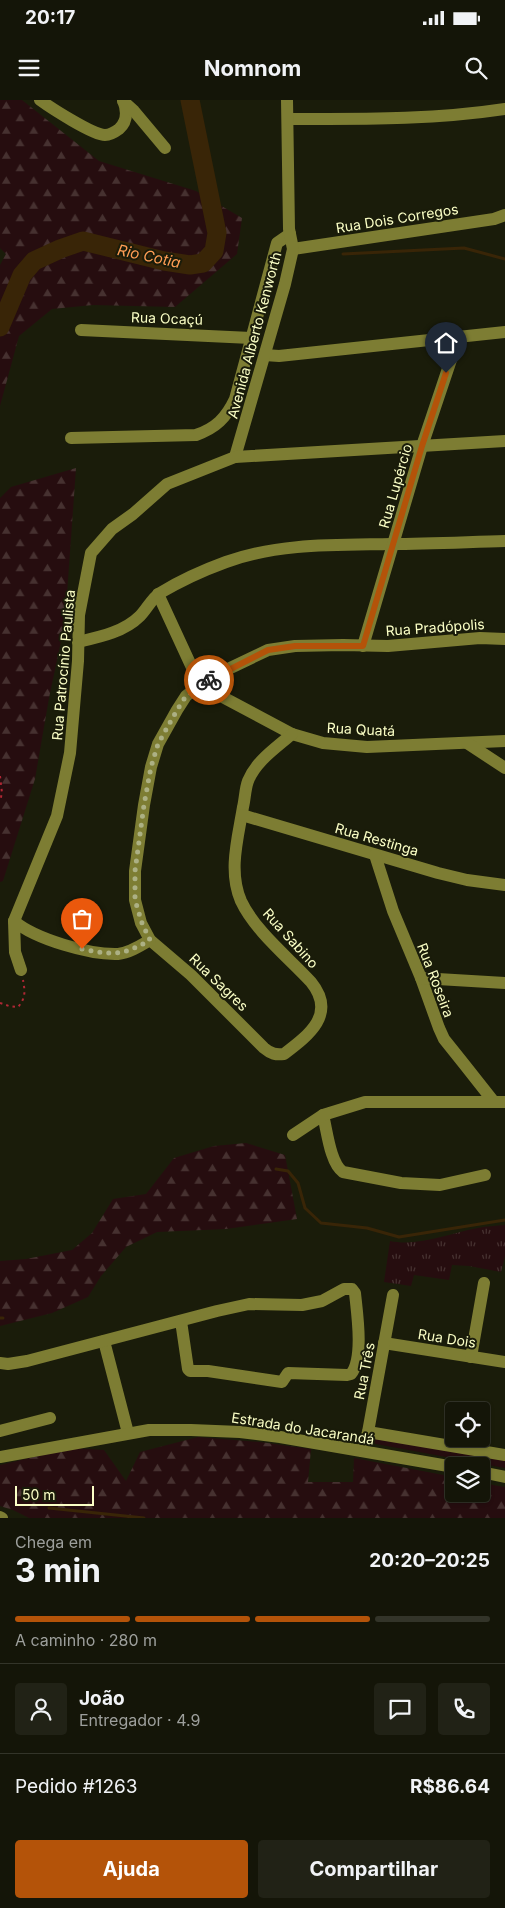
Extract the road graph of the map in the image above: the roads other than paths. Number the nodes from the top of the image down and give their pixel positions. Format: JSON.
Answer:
{"nodes":[{"id":1,"x":40,"y":100,"type":"edge"},
{"id":2,"x":123,"y":100,"type":"edge"},
{"id":3,"x":288,"y":100,"type":"edge"},
{"id":4,"x":505,"y":110,"type":"edge"},
{"id":5,"x":289,"y":119,"type":"junction"},
{"id":6,"x":165,"y":148,"type":"dead end"},
{"id":7,"x":501,"y":220,"type":"edge"},
{"id":8,"x":290,"y":234,"type":"junction"},
{"id":9,"x":293,"y":250,"type":"junction"},
{"id":10,"x":81,"y":330,"type":"dead end"},
{"id":11,"x":505,"y":332,"type":"edge"},
{"id":12,"x":459,"y":336,"type":"junction"},
{"id":13,"x":251,"y":338,"type":"junction"},
{"id":14,"x":265,"y":355,"type":"junction"},
{"id":15,"x":71,"y":438,"type":"dead end"},
{"id":16,"x":505,"y":440,"type":"edge"},
{"id":17,"x":422,"y":446,"type":"junction"},
{"id":18,"x":235,"y":457,"type":"junction"},
{"id":19,"x":505,"y":542,"type":"edge"},
{"id":20,"x":393,"y":544,"type":"junction"},
{"id":21,"x":158,"y":594,"type":"junction"},
{"id":22,"x":505,"y":639,"type":"edge"},
{"id":23,"x":78,"y":642,"type":"junction"},
{"id":24,"x":363,"y":646,"type":"junction"},
{"id":25,"x":200,"y":685,"type":"junction"},
{"id":26,"x":292,"y":734,"type":"junction"},
{"id":27,"x":505,"y":741,"type":"edge"},
{"id":28,"x":467,"y":743,"type":"junction"},
{"id":29,"x":505,"y":768,"type":"edge"},
{"id":30,"x":242,"y":815,"type":"junction"},
{"id":31,"x":375,"y":855,"type":"junction"},
{"id":32,"x":505,"y":885,"type":"edge"},
{"id":33,"x":14,"y":921,"type":"junction"},
{"id":34,"x":150,"y":940,"type":"junction"},
{"id":35,"x":21,"y":970,"type":"road end"},
{"id":36,"x":421,"y":978,"type":"junction"},
{"id":37,"x":505,"y":983,"type":"edge"},
{"id":38,"x":264,"y":1048,"type":"joint"},
{"id":39,"x":500,"y":1102,"type":"edge"},
{"id":40,"x":323,"y":1115,"type":"junction"},
{"id":41,"x":292,"y":1135,"type":"dead end"},
{"id":42,"x":485,"y":1175,"type":"dead end"},
{"id":43,"x":484,"y":1283,"type":"dead end"},
{"id":44,"x":393,"y":1295,"type":"dead end"},
{"id":45,"x":181,"y":1321,"type":"junction"},
{"id":46,"x":104,"y":1341,"type":"junction"},
{"id":47,"x":384,"y":1343,"type":"junction"},
{"id":48,"x":471,"y":1357,"type":"junction"},
{"id":49,"x":505,"y":1362,"type":"edge"},
{"id":50,"x":0,"y":1363,"type":"edge"},
{"id":51,"x":50,"y":1418,"type":"dead end"},
{"id":52,"x":0,"y":1431,"type":"edge"},
{"id":53,"x":368,"y":1432,"type":"junction"},
{"id":54,"x":128,"y":1433,"type":"junction"},
{"id":55,"x":362,"y":1452,"type":"junction"},
{"id":56,"x":505,"y":1455,"type":"edge"},
{"id":57,"x":0,"y":1457,"type":"edge"},
{"id":58,"x":445,"y":1466,"type":"edge"},
{"id":59,"x":490,"y":1474,"type":"edge"},
{"id":60,"x":505,"y":1477,"type":"edge"}],
"edges":[{"from":1,"to":2,"type":"street"},
{"from":2,"to":6,"type":"street"},
{"from":3,"to":5,"type":"street","name":"Avenida Alberto Kenworth"},
{"from":4,"to":5,"type":"street"},
{"from":5,"to":8,"type":"street","name":"Avenida Alberto Kenworth"},
{"from":7,"to":9,"type":"street","name":"Rua Dois Corregos"},
{"from":8,"to":9,"type":"street","name":"Avenida Alberto Kenworth"},
{"from":8,"to":13,"type":"street"},
{"from":9,"to":14,"type":"street","name":"Avenida Alberto Kenworth"},
{"from":10,"to":13,"type":"street","name":"Rua Ocaçú"},
{"from":11,"to":12,"type":"street"},
{"from":12,"to":14,"type":"street"},
{"from":12,"to":17,"type":"street","name":"Rua Lupércio"},
{"from":13,"to":15,"type":"street"},
{"from":14,"to":18,"type":"street","name":"Avenida Alberto Kenworth"},
{"from":16,"to":17,"type":"street","name":"Rua Patrocínio Paulista"},
{"from":17,"to":18,"type":"street","name":"Rua Patrocínio Paulista"},
{"from":17,"to":20,"type":"street","name":"Rua Lupércio"},
{"from":18,"to":23,"type":"street","name":"Rua Patrocínio Paulista"},
{"from":19,"to":20,"type":"street"},
{"from":20,"to":21,"type":"street"},
{"from":20,"to":24,"type":"street","name":"Rua Lupércio"},
{"from":21,"to":23,"type":"street"},
{"from":21,"to":25,"type":"street"},
{"from":22,"to":24,"type":"street","name":"Rua Pradópolis"},
{"from":23,"to":33,"type":"street","name":"Rua Patrocínio Paulista"},
{"from":24,"to":25,"type":"street","name":"Rua Pradópolis"},
{"from":25,"to":26,"type":"street","name":"Rua Quatá"},
{"from":25,"to":34,"type":"street","name":"Rua Pradópolis"},
{"from":26,"to":28,"type":"street","name":"Rua Quatá"},
{"from":26,"to":30,"type":"street","name":"Rua Sabino"},
{"from":27,"to":28,"type":"street","name":"Rua Quatá"},
{"from":28,"to":29,"type":"street"},
{"from":30,"to":31,"type":"street","name":"Rua Restinga"},
{"from":30,"to":38,"type":"street","name":"Rua Sabino"},
{"from":31,"to":32,"type":"street","name":"Rua Restinga"},
{"from":31,"to":36,"type":"street","name":"Rua Roseira"},
{"from":33,"to":34,"type":"street"},
{"from":33,"to":35,"type":"street"},
{"from":34,"to":38,"type":"street","name":"Rua Sagres"},
{"from":36,"to":37,"type":"street"},
{"from":36,"to":39,"type":"street","name":"Rua Roseira"},
{"from":39,"to":40,"type":"street"},
{"from":40,"to":41,"type":"street"},
{"from":40,"to":42,"type":"street"},
{"from":43,"to":48,"type":"street"},
{"from":44,"to":47,"type":"street","name":"Rua Três"},
{"from":45,"to":45,"type":"street"},
{"from":45,"to":46,"type":"street"},
{"from":46,"to":50,"type":"street"},
{"from":46,"to":54,"type":"street"},
{"from":47,"to":48,"type":"street","name":"Rua Dois"},
{"from":47,"to":53,"type":"street","name":"Rua Três"},
{"from":48,"to":49,"type":"street","name":"Rua Dois"},
{"from":51,"to":52,"type":"street"},
{"from":53,"to":55,"type":"street","name":"Rua Três"},
{"from":53,"to":56,"type":"street"},
{"from":54,"to":55,"type":"street","name":"Estrada do Jacarandá"},
{"from":54,"to":57,"type":"street","name":"Estrada do Jacarandá"},
{"from":55,"to":58,"type":"street","name":"Estrada do Jacarandá"},
{"from":59,"to":60,"type":"street"}]}
